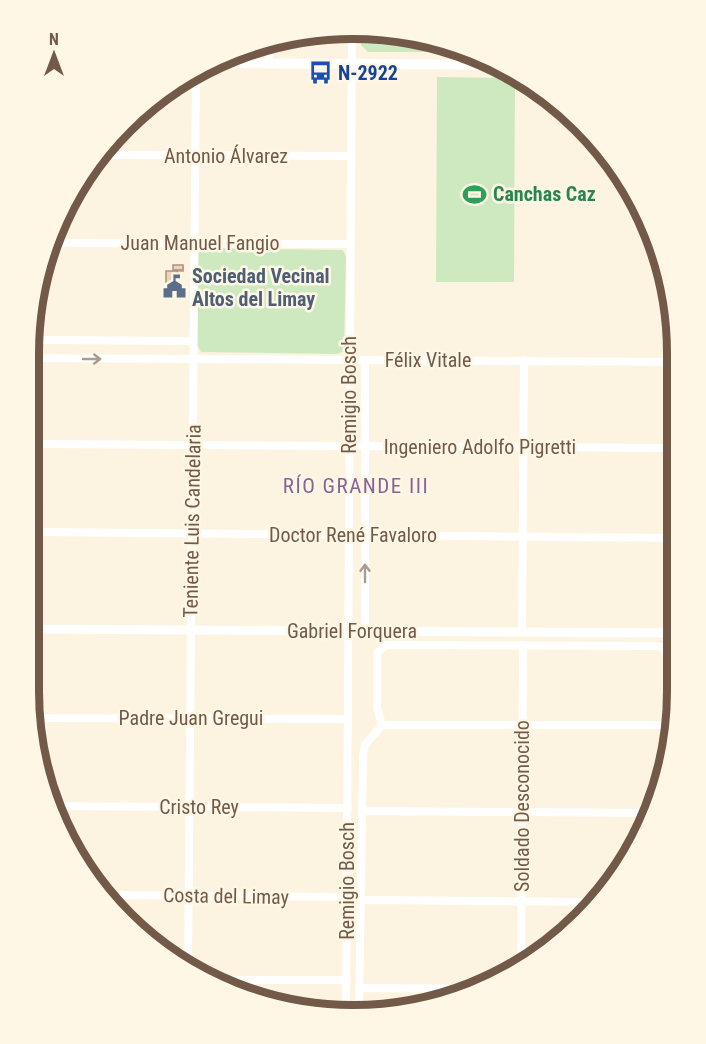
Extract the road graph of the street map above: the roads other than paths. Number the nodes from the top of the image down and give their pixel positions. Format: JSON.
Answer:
{"nodes":[{"id":1,"x":352,"y":39,"type":"edge"},
{"id":2,"x":269,"y":51,"type":"edge"},
{"id":3,"x":233,"y":63,"type":"edge"},
{"id":4,"x":269,"y":63,"type":"junction"},
{"id":5,"x":352,"y":64,"type":"junction"},
{"id":6,"x":477,"y":65,"type":"edge"},
{"id":7,"x":196,"y":81,"type":"edge"},
{"id":8,"x":110,"y":155,"type":"edge"},
{"id":9,"x":195,"y":156,"type":"junction"},
{"id":10,"x":351,"y":156,"type":"junction"},
{"id":11,"x":59,"y":243,"type":"edge"},
{"id":12,"x":194,"y":243,"type":"junction"},
{"id":13,"x":350,"y":244,"type":"junction"},
{"id":14,"x":40,"y":340,"type":"edge"},
{"id":15,"x":192,"y":341,"type":"junction"},
{"id":16,"x":39,"y":358,"type":"edge"},
{"id":17,"x":194,"y":359,"type":"junction"},
{"id":18,"x":349,"y":360,"type":"junction"},
{"id":19,"x":365,"y":360,"type":"junction"},
{"id":20,"x":524,"y":360,"type":"junction"},
{"id":21,"x":667,"y":362,"type":"edge"},
{"id":22,"x":39,"y":444,"type":"edge"},
{"id":23,"x":193,"y":445,"type":"junction"},
{"id":24,"x":349,"y":446,"type":"junction"},
{"id":25,"x":365,"y":446,"type":"junction"},
{"id":26,"x":523,"y":447,"type":"junction"},
{"id":27,"x":667,"y":448,"type":"edge"},
{"id":28,"x":39,"y":532,"type":"edge"},
{"id":29,"x":192,"y":534,"type":"junction"},
{"id":30,"x":349,"y":535,"type":"junction"},
{"id":31,"x":365,"y":535,"type":"junction"},
{"id":32,"x":522,"y":536,"type":"junction"},
{"id":33,"x":667,"y":538,"type":"edge"},
{"id":34,"x":39,"y":623,"type":"edge"},
{"id":35,"x":191,"y":630,"type":"junction"},
{"id":36,"x":349,"y":631,"type":"junction"},
{"id":37,"x":365,"y":631,"type":"junction"},
{"id":38,"x":522,"y":632,"type":"junction"},
{"id":39,"x":667,"y":633,"type":"edge"},
{"id":40,"x":524,"y":645,"type":"junction"},
{"id":41,"x":667,"y":656,"type":"edge"},
{"id":42,"x":667,"y":656,"type":"edge"},
{"id":43,"x":667,"y":691,"type":"edge"},
{"id":44,"x":41,"y":718,"type":"edge"},
{"id":45,"x":190,"y":718,"type":"junction"},
{"id":46,"x":348,"y":719,"type":"junction"},
{"id":47,"x":382,"y":725,"type":"junction"},
{"id":48,"x":523,"y":725,"type":"junction"},
{"id":49,"x":665,"y":725,"type":"edge"},
{"id":50,"x":61,"y":806,"type":"edge"},
{"id":51,"x":189,"y":807,"type":"junction"},
{"id":52,"x":348,"y":808,"type":"junction"},
{"id":53,"x":362,"y":811,"type":"junction"},
{"id":54,"x":522,"y":812,"type":"junction"},
{"id":55,"x":642,"y":813,"type":"edge"},
{"id":56,"x":114,"y":894,"type":"edge"},
{"id":57,"x":188,"y":895,"type":"junction"},
{"id":58,"x":347,"y":897,"type":"junction"},
{"id":59,"x":361,"y":900,"type":"junction"},
{"id":60,"x":522,"y":901,"type":"junction"},
{"id":61,"x":585,"y":902,"type":"edge"},
{"id":62,"x":521,"y":956,"type":"edge"},
{"id":63,"x":188,"y":958,"type":"edge"},
{"id":64,"x":231,"y":980,"type":"edge"},
{"id":65,"x":346,"y":980,"type":"junction"},
{"id":66,"x":360,"y":988,"type":"junction"},
{"id":67,"x":451,"y":989,"type":"edge"},
{"id":68,"x":346,"y":1005,"type":"edge"},
{"id":69,"x":359,"y":1005,"type":"edge"}],
"edges":[{"from":1,"to":5,"type":"street","name":"Remigio Bosch"},
{"from":2,"to":4,"type":"street"},
{"from":3,"to":4,"type":"main road"},
{"from":4,"to":5,"type":"main road"},
{"from":5,"to":6,"type":"main road"},
{"from":5,"to":10,"type":"street","name":"Remigio Bosch"},
{"from":7,"to":9,"type":"street","name":"Teniente Luis Candelaria"},
{"from":8,"to":9,"type":"street","name":"Antonio Álvarez"},
{"from":9,"to":10,"type":"street","name":"Antonio Álvarez"},
{"from":9,"to":12,"type":"street","name":"Teniente Luis Candelaria"},
{"from":10,"to":13,"type":"street","name":"Remigio Bosch"},
{"from":11,"to":12,"type":"street","name":"Juan Manuel Fangio"},
{"from":12,"to":13,"type":"street","name":"Juan Manuel Fangio"},
{"from":12,"to":15,"type":"street","name":"Teniente Luis Candelaria"},
{"from":13,"to":18,"type":"street","name":"Remigio Bosch"},
{"from":14,"to":15,"type":"street"},
{"from":15,"to":17,"type":"street","name":"Teniente Luis Candelaria"},
{"from":16,"to":17,"type":"street","name":"Félix Vitale","one_way":true},
{"from":17,"to":18,"type":"street","name":"Félix Vitale"},
{"from":17,"to":23,"type":"street","name":"Teniente Luis Candelaria"},
{"from":18,"to":19,"type":"street","name":"Félix Vitale"},
{"from":18,"to":24,"type":"street","name":"Remigio Bosch"},
{"from":19,"to":20,"type":"street","name":"Félix Vitale"},
{"from":19,"to":25,"type":"street","name":"Remigio Bosch"},
{"from":20,"to":21,"type":"street","name":"Félix Vitale"},
{"from":20,"to":26,"type":"street"},
{"from":22,"to":23,"type":"street","name":"Ingeniero Adolfo Pigretti"},
{"from":23,"to":24,"type":"street","name":"Ingeniero Adolfo Pigretti"},
{"from":23,"to":29,"type":"street","name":"Teniente Luis Candelaria"},
{"from":24,"to":25,"type":"street","name":"Ingeniero Adolfo Pigretti"},
{"from":24,"to":30,"type":"street","name":"Remigio Bosch"},
{"from":25,"to":26,"type":"street","name":"Ingeniero Adolfo Pigretti"},
{"from":25,"to":31,"type":"street","name":"Remigio Bosch"},
{"from":26,"to":27,"type":"street","name":"Ingeniero Adolfo Pigretti"},
{"from":26,"to":32,"type":"street"},
{"from":28,"to":29,"type":"street","name":"Doctor René Favaloro"},
{"from":29,"to":30,"type":"street","name":"Doctor René Favaloro"},
{"from":29,"to":35,"type":"street","name":"Teniente Luis Candelaria"},
{"from":30,"to":31,"type":"street","name":"Doctor René Favaloro"},
{"from":30,"to":36,"type":"street","name":"Remigio Bosch"},
{"from":31,"to":32,"type":"street","name":"Doctor René Favaloro"},
{"from":37,"to":31,"type":"street","name":"Remigio Bosch","one_way":true},
{"from":32,"to":33,"type":"street","name":"Doctor René Favaloro"},
{"from":32,"to":38,"type":"street"},
{"from":34,"to":35,"type":"street","name":"Gabriel Forquera"},
{"from":35,"to":36,"type":"street","name":"Gabriel Forquera"},
{"from":35,"to":45,"type":"street","name":"Teniente Luis Candelaria"},
{"from":36,"to":37,"type":"street","name":"Gabriel Forquera"},
{"from":36,"to":46,"type":"street","name":"Remigio Bosch"},
{"from":37,"to":38,"type":"street","name":"Gabriel Forquera"},
{"from":38,"to":39,"type":"street","name":"Gabriel Forquera"},
{"from":40,"to":41,"type":"street","name":"Gabriel Forquera"},
{"from":40,"to":47,"type":"street","name":"Gabriel Forquera"},
{"from":40,"to":48,"type":"street","name":"Soldado Desconocido"},
{"from":42,"to":43,"type":"street","name":"Gabriel Forquera"},
{"from":44,"to":45,"type":"street","name":"Padre Juan Gregui"},
{"from":45,"to":46,"type":"street","name":"Padre Juan Gregui"},
{"from":45,"to":51,"type":"street","name":"Teniente Luis Candelaria"},
{"from":46,"to":52,"type":"street","name":"Remigio Bosch"},
{"from":47,"to":48,"type":"street"},
{"from":47,"to":53,"type":"street","name":"Remigio Bosch"},
{"from":48,"to":49,"type":"street"},
{"from":48,"to":54,"type":"street","name":"Soldado Desconocido"},
{"from":50,"to":51,"type":"street","name":"Cristo Rey"},
{"from":51,"to":52,"type":"street","name":"Cristo Rey"},
{"from":51,"to":57,"type":"street","name":"Teniente Luis Candelaria"},
{"from":52,"to":58,"type":"street","name":"Remigio Bosch"},
{"from":53,"to":54,"type":"street"},
{"from":53,"to":59,"type":"street","name":"Remigio Bosch"},
{"from":54,"to":55,"type":"street"},
{"from":54,"to":60,"type":"street","name":"Soldado Desconocido"},
{"from":56,"to":57,"type":"street","name":"Costa del Limay"},
{"from":57,"to":58,"type":"street","name":"Costa del Limay"},
{"from":57,"to":63,"type":"street","name":"Teniente Luis Candelaria"},
{"from":58,"to":65,"type":"street","name":"Remigio Bosch"},
{"from":59,"to":60,"type":"street"},
{"from":59,"to":66,"type":"street","name":"Remigio Bosch"},
{"from":60,"to":61,"type":"street"},
{"from":60,"to":62,"type":"street","name":"Soldado Desconocido"},
{"from":64,"to":65,"type":"street"},
{"from":65,"to":68,"type":"street","name":"Remigio Bosch"},
{"from":66,"to":67,"type":"street"},
{"from":66,"to":69,"type":"street","name":"Remigio Bosch"}]}
